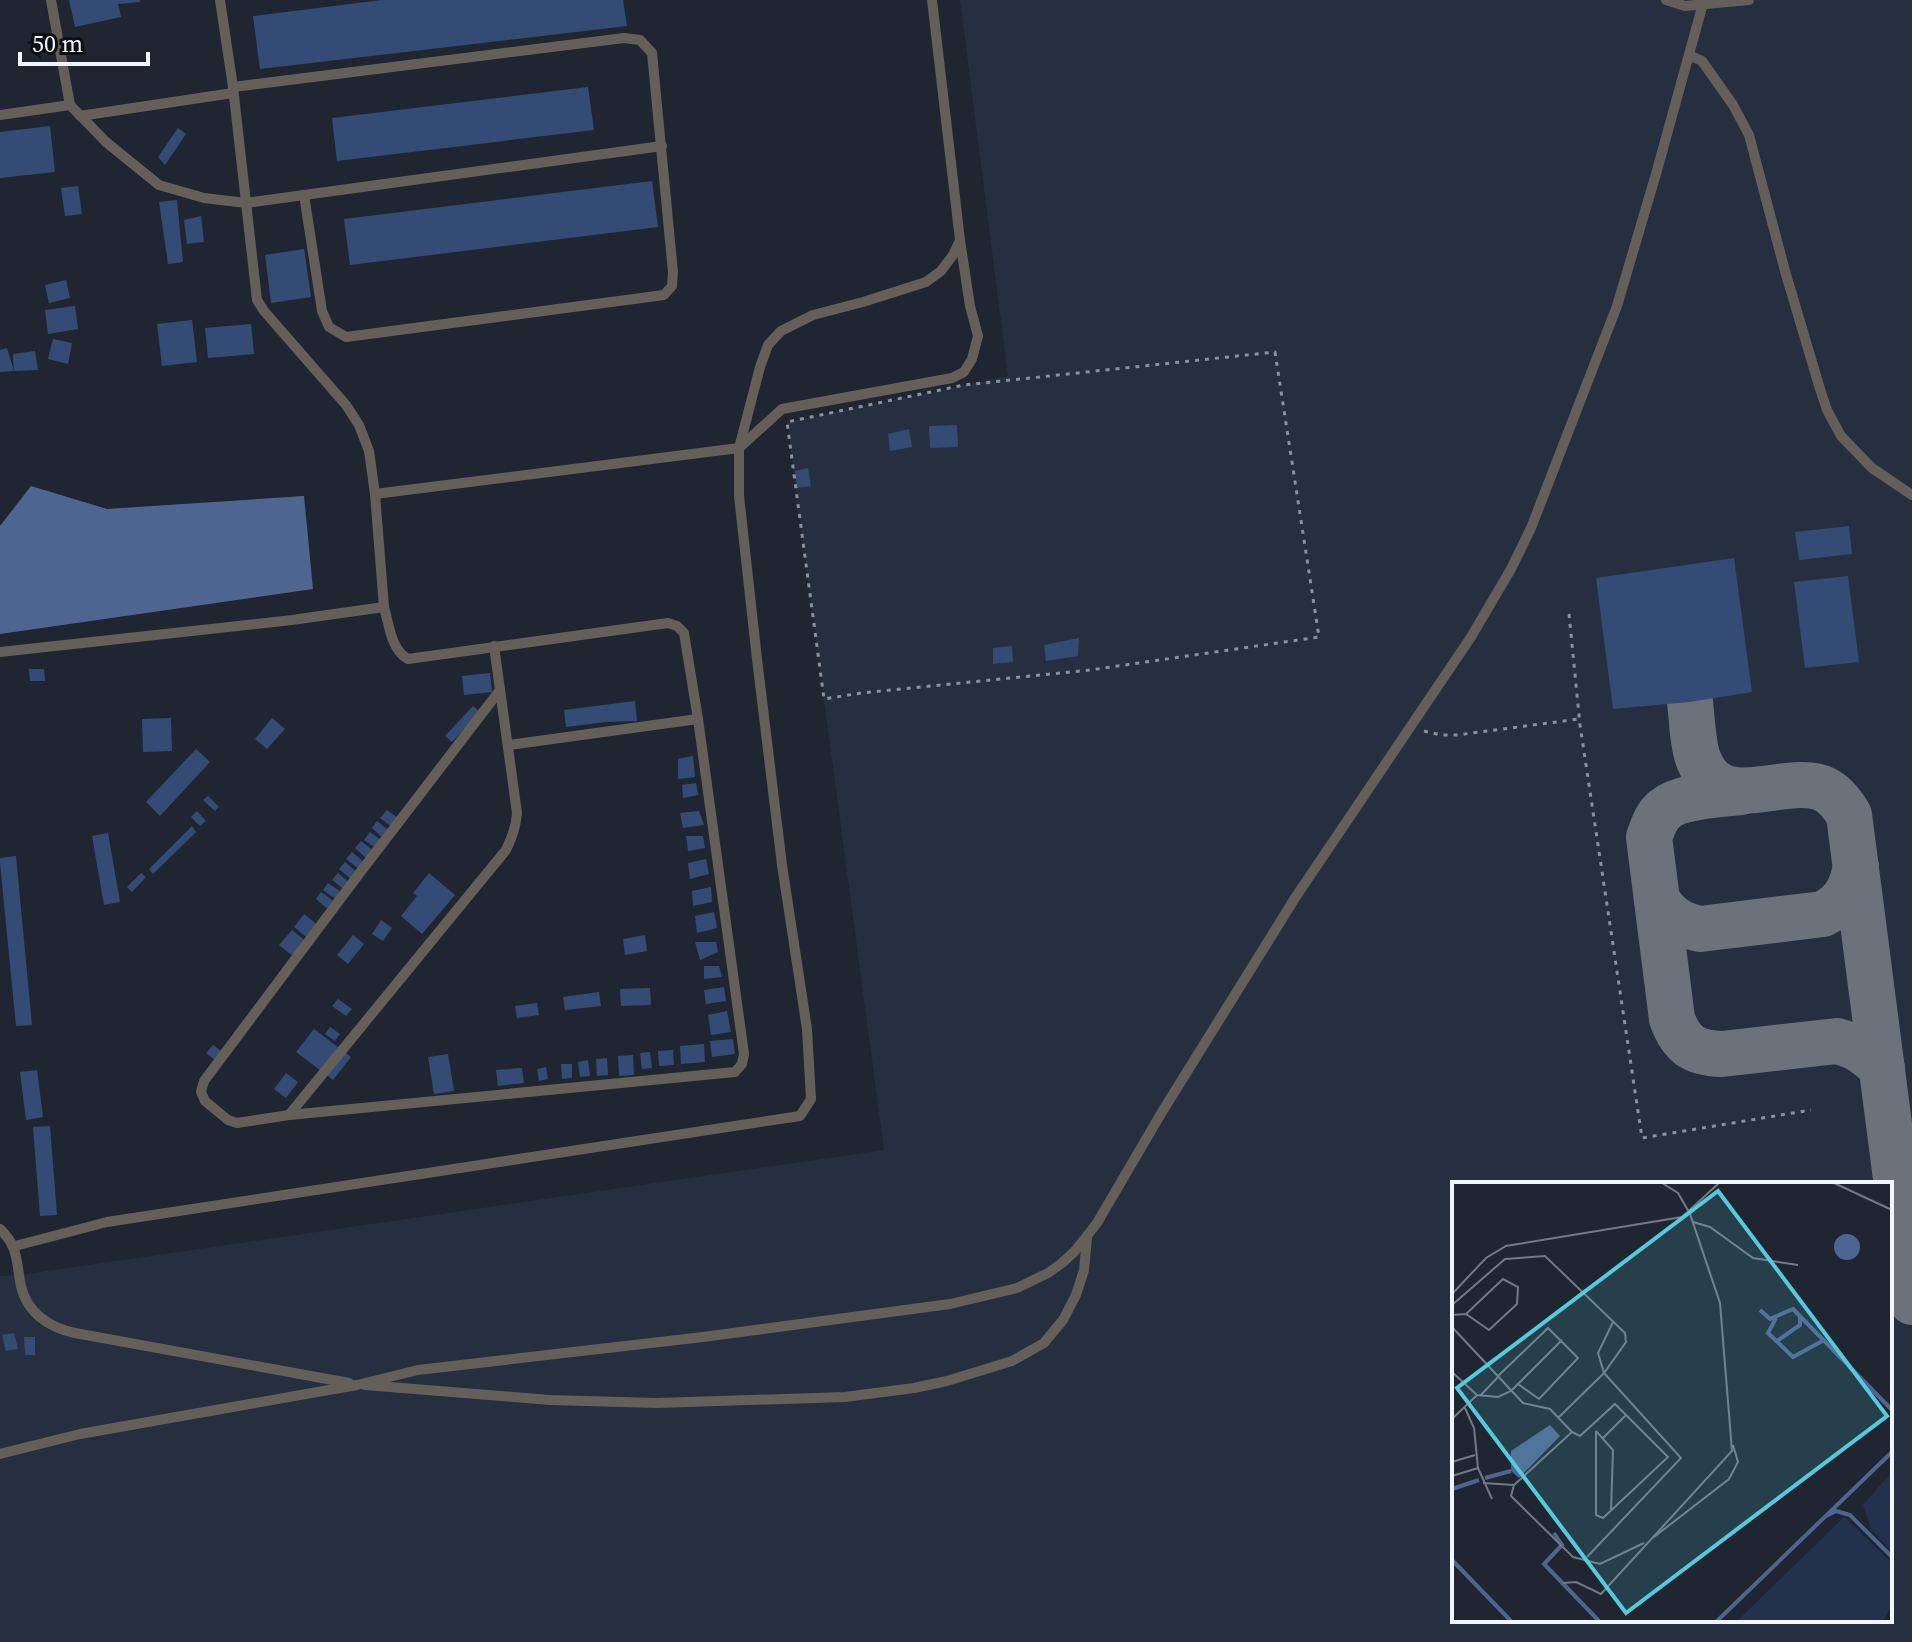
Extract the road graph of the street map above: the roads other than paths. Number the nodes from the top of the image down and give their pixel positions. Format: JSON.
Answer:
{"nodes":[{"id":1,"x":51,"y":0,"type":"edge"},
{"id":2,"x":220,"y":0,"type":"edge"},
{"id":3,"x":932,"y":0,"type":"edge"},
{"id":4,"x":1666,"y":0,"type":"edge"},
{"id":5,"x":1749,"y":0,"type":"edge"},
{"id":6,"x":1703,"y":2,"type":"edge"},
{"id":7,"x":1689,"y":55,"type":"junction"},
{"id":8,"x":233,"y":90,"type":"junction"},
{"id":9,"x":70,"y":105,"type":"junction"},
{"id":10,"x":0,"y":115,"type":"edge"},
{"id":11,"x":80,"y":116,"type":"junction"},
{"id":12,"x":662,"y":146,"type":"junction"},
{"id":13,"x":304,"y":195,"type":"junction"},
{"id":14,"x":246,"y":203,"type":"junction"},
{"id":15,"x":960,"y":240,"type":"junction"},
{"id":16,"x":739,"y":448,"type":"junction"},
{"id":17,"x":375,"y":494,"type":"junction"},
{"id":18,"x":1912,"y":495,"type":"edge"},
{"id":19,"x":384,"y":607,"type":"junction"},
{"id":20,"x":494,"y":646,"type":"junction"},
{"id":21,"x":0,"y":652,"type":"edge"},
{"id":22,"x":500,"y":690,"type":"junction"},
{"id":23,"x":698,"y":719,"type":"junction"},
{"id":24,"x":509,"y":745,"type":"junction"},
{"id":25,"x":289,"y":1115,"type":"junction"},
{"id":26,"x":0,"y":1229,"type":"edge"},
{"id":27,"x":1087,"y":1238,"type":"junction"},
{"id":28,"x":15,"y":1246,"type":"junction"},
{"id":29,"x":357,"y":1385,"type":"junction"},
{"id":30,"x":0,"y":1454,"type":"edge"}],
"edges":[{"from":1,"to":9,"type":"lane"},
{"from":2,"to":8,"type":"lane"},
{"from":3,"to":15,"type":"lane"},
{"from":4,"to":6,"type":"lane"},
{"from":5,"to":6,"type":"lane"},
{"from":6,"to":7,"type":"lane"},
{"from":7,"to":18,"type":"lane"},
{"from":7,"to":27,"type":"lane"},
{"from":8,"to":11,"type":"lane"},
{"from":8,"to":12,"type":"lane"},
{"from":8,"to":14,"type":"lane"},
{"from":9,"to":10,"type":"lane"},
{"from":9,"to":11,"type":"lane"},
{"from":11,"to":14,"type":"lane"},
{"from":12,"to":13,"type":"lane"},
{"from":12,"to":13,"type":"lane"},
{"from":13,"to":14,"type":"lane"},
{"from":14,"to":17,"type":"lane"},
{"from":15,"to":16,"type":"lane"},
{"from":15,"to":16,"type":"lane"},
{"from":16,"to":17,"type":"lane"},
{"from":16,"to":28,"type":"lane"},
{"from":17,"to":19,"type":"lane"},
{"from":19,"to":20,"type":"lane"},
{"from":19,"to":21,"type":"lane"},
{"from":20,"to":22,"type":"lane"},
{"from":20,"to":23,"type":"lane"},
{"from":22,"to":24,"type":"lane"},
{"from":22,"to":25,"type":"lane"},
{"from":23,"to":24,"type":"lane"},
{"from":23,"to":25,"type":"lane"},
{"from":24,"to":25,"type":"lane"},
{"from":26,"to":28,"type":"lane"},
{"from":27,"to":29,"type":"lane"},
{"from":27,"to":29,"type":"lane"},
{"from":28,"to":29,"type":"lane"},
{"from":29,"to":30,"type":"lane"}]}
